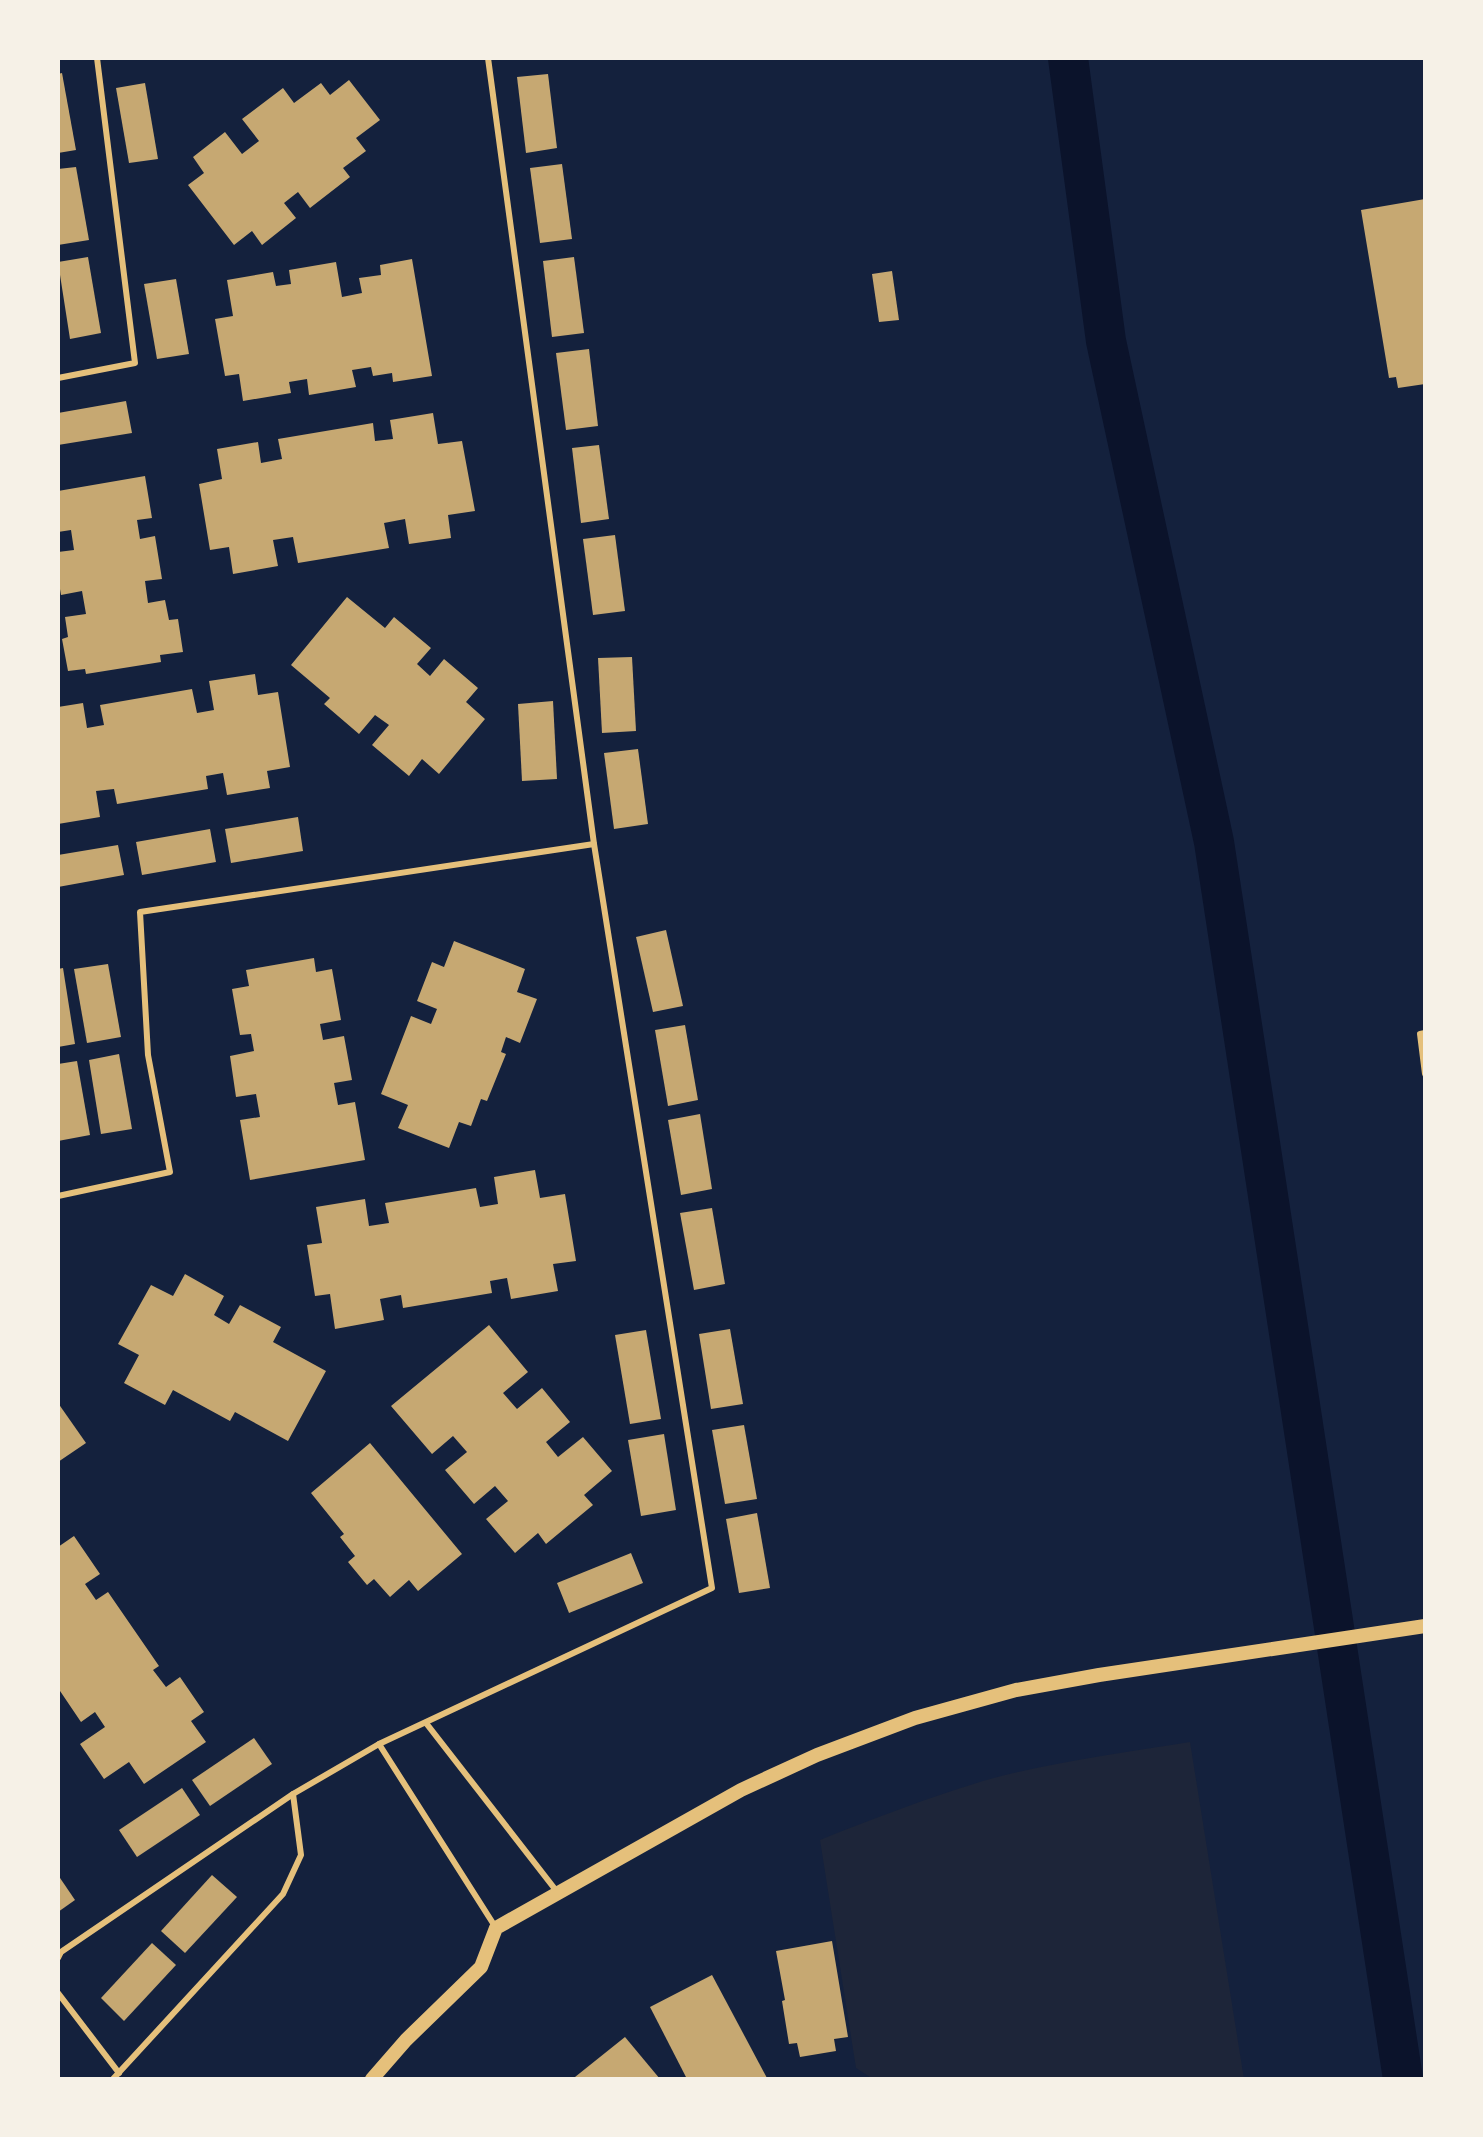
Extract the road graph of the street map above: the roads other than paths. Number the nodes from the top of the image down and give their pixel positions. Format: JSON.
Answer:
{"nodes":[{"id":1,"x":97,"y":58,"type":"edge"},
{"id":2,"x":488,"y":58,"type":"edge"},
{"id":3,"x":58,"y":378,"type":"edge"},
{"id":4,"x":594,"y":844,"type":"junction"},
{"id":5,"x":1423,"y":1033,"type":"edge"},
{"id":6,"x":1425,"y":1074,"type":"edge"},
{"id":7,"x":58,"y":1196,"type":"edge"},
{"id":8,"x":1425,"y":1626,"type":"edge"},
{"id":9,"x":426,"y":1723,"type":"junction"},
{"id":10,"x":379,"y":1744,"type":"junction"},
{"id":11,"x":293,"y":1794,"type":"junction"},
{"id":12,"x":558,"y":1893,"type":"junction"},
{"id":13,"x":496,"y":1928,"type":"junction"},
{"id":14,"x":58,"y":1958,"type":"edge"},
{"id":15,"x":58,"y":1993,"type":"edge"},
{"id":16,"x":119,"y":2073,"type":"junction"},
{"id":17,"x":113,"y":2079,"type":"edge"},
{"id":18,"x":372,"y":2079,"type":"edge"}],
"edges":[{"from":1,"to":3,"type":"lane"},
{"from":2,"to":4,"type":"lane"},
{"from":4,"to":7,"type":"lane"},
{"from":4,"to":9,"type":"lane"},
{"from":5,"to":6,"type":"lane"},
{"from":8,"to":12,"type":"street"},
{"from":9,"to":10,"type":"lane"},
{"from":9,"to":12,"type":"lane"},
{"from":10,"to":11,"type":"lane"},
{"from":10,"to":13,"type":"lane"},
{"from":11,"to":14,"type":"lane"},
{"from":11,"to":16,"type":"lane"},
{"from":12,"to":13,"type":"street"},
{"from":13,"to":18,"type":"street"},
{"from":15,"to":16,"type":"lane"},
{"from":16,"to":17,"type":"lane"}]}
